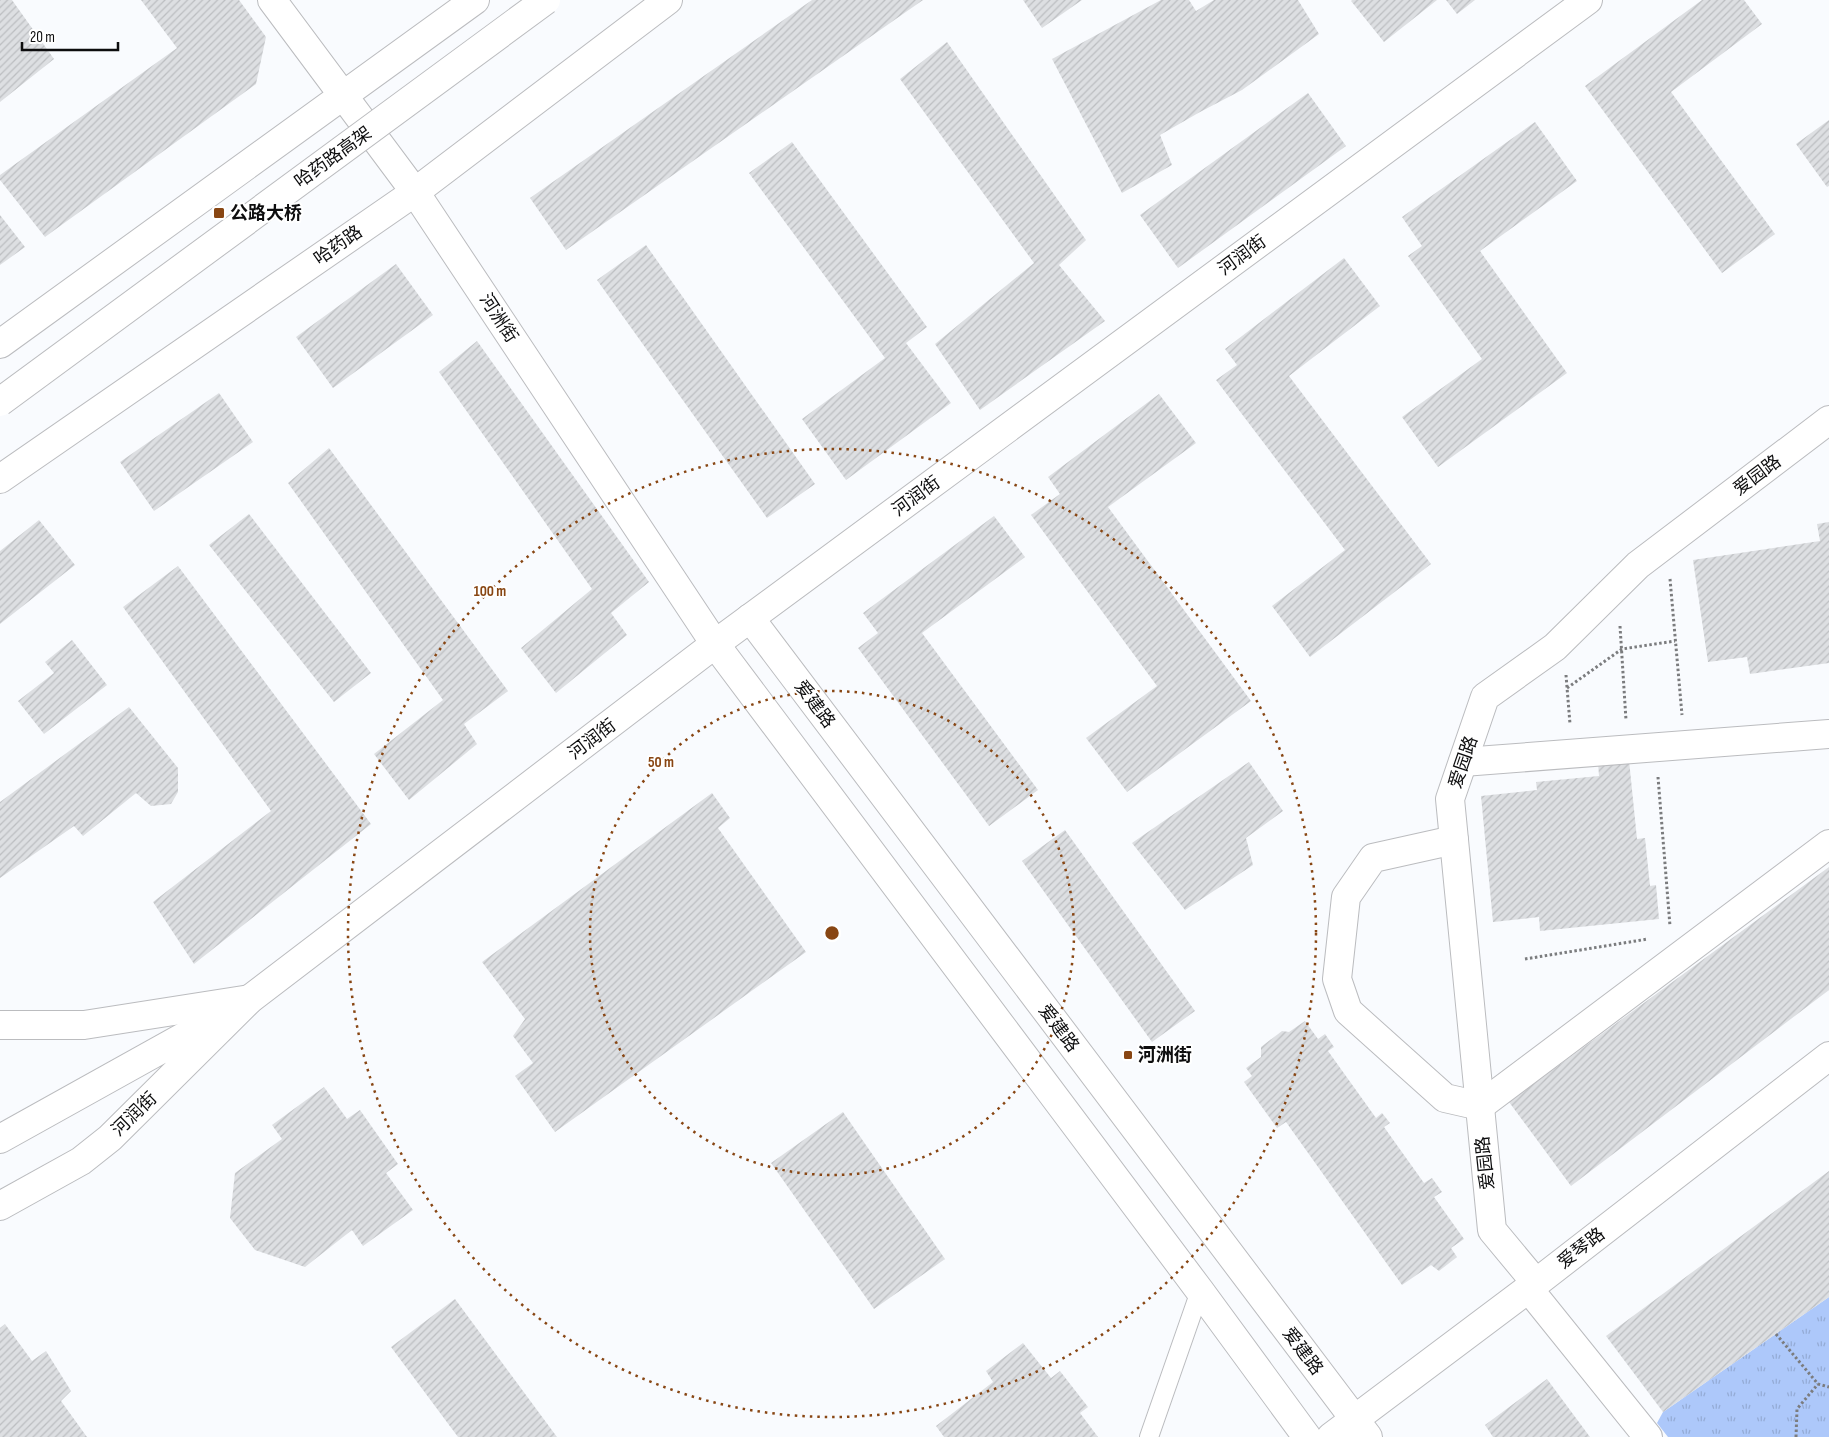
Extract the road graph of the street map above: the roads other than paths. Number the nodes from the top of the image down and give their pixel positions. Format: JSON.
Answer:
{"nodes":[{"id":1,"x":272,"y":0,"type":"edge"},
{"id":2,"x":475,"y":0,"type":"edge"},
{"id":3,"x":546,"y":0,"type":"edge"},
{"id":4,"x":668,"y":0,"type":"edge"},
{"id":5,"x":1588,"y":0,"type":"edge"},
{"id":6,"x":344,"y":96,"type":"junction"},
{"id":7,"x":415,"y":192,"type":"junction"},
{"id":8,"x":0,"y":344,"type":"edge"},
{"id":9,"x":0,"y":402,"type":"edge"},
{"id":10,"x":1829,"y":420,"type":"edge"},
{"id":11,"x":0,"y":479,"type":"edge"},
{"id":12,"x":750,"y":618,"type":"junction"},
{"id":13,"x":715,"y":644,"type":"junction"},
{"id":14,"x":1829,"y":734,"type":"edge"},
{"id":15,"x":1463,"y":762,"type":"junction"},
{"id":16,"x":1454,"y":840,"type":"junction"},
{"id":17,"x":1829,"y":844,"type":"edge"},
{"id":18,"x":250,"y":1000,"type":"junction"},
{"id":19,"x":0,"y":1025,"type":"edge"},
{"id":20,"x":1829,"y":1056,"type":"edge"},
{"id":21,"x":1480,"y":1106,"type":"junction"},
{"id":22,"x":6,"y":1136,"type":"edge"},
{"id":23,"x":0,"y":1206,"type":"edge"},
{"id":24,"x":1532,"y":1286,"type":"junction"},
{"id":25,"x":1200,"y":1291,"type":"junction"},
{"id":26,"x":1361,"y":1428,"type":"edge"},
{"id":27,"x":1149,"y":1437,"type":"edge"},
{"id":28,"x":1307,"y":1437,"type":"edge"},
{"id":29,"x":1330,"y":1437,"type":"edge"},
{"id":30,"x":1648,"y":1437,"type":"edge"}],
"edges":[{"from":1,"to":6,"type":"main road","name":"河洲街"},
{"from":2,"to":6,"type":"main road"},
{"from":3,"to":9,"type":"main road","name":"哈药路高架","bridge":true},
{"from":4,"to":7,"type":"main road","name":"哈药路"},
{"from":5,"to":12,"type":"main road","name":"河润街"},
{"from":6,"to":7,"type":"main road","name":"河洲街"},
{"from":6,"to":8,"type":"main road"},
{"from":7,"to":11,"type":"main road","name":"哈药路"},
{"from":7,"to":13,"type":"main road","name":"河洲街"},
{"from":10,"to":15,"type":"main road","name":"爱园路"},
{"from":12,"to":13,"type":"main road","name":"河润街"},
{"from":12,"to":26,"type":"main road","name":"爱建路"},
{"from":13,"to":18,"type":"main road","name":"河润街"},
{"from":13,"to":25,"type":"main road"},
{"from":14,"to":15,"type":"main road"},
{"from":15,"to":16,"type":"main road","name":"爱园路"},
{"from":16,"to":21,"type":"main road","name":"爱园路"},
{"from":16,"to":21,"type":"main road"},
{"from":17,"to":21,"type":"main road"},
{"from":18,"to":19,"type":"main road","name":"河润街"},
{"from":18,"to":22,"type":"main road"},
{"from":18,"to":23,"type":"main road","name":"河润街"},
{"from":20,"to":24,"type":"main road","name":"爱琴路"},
{"from":21,"to":24,"type":"main road","name":"爱园路"},
{"from":24,"to":26,"type":"main road","name":"爱琴路"},
{"from":24,"to":30,"type":"main road","name":"爱园路"},
{"from":25,"to":27,"type":"lane"},
{"from":25,"to":28,"type":"main road"},
{"from":26,"to":29,"type":"main road","name":"爱琴路"}]}
